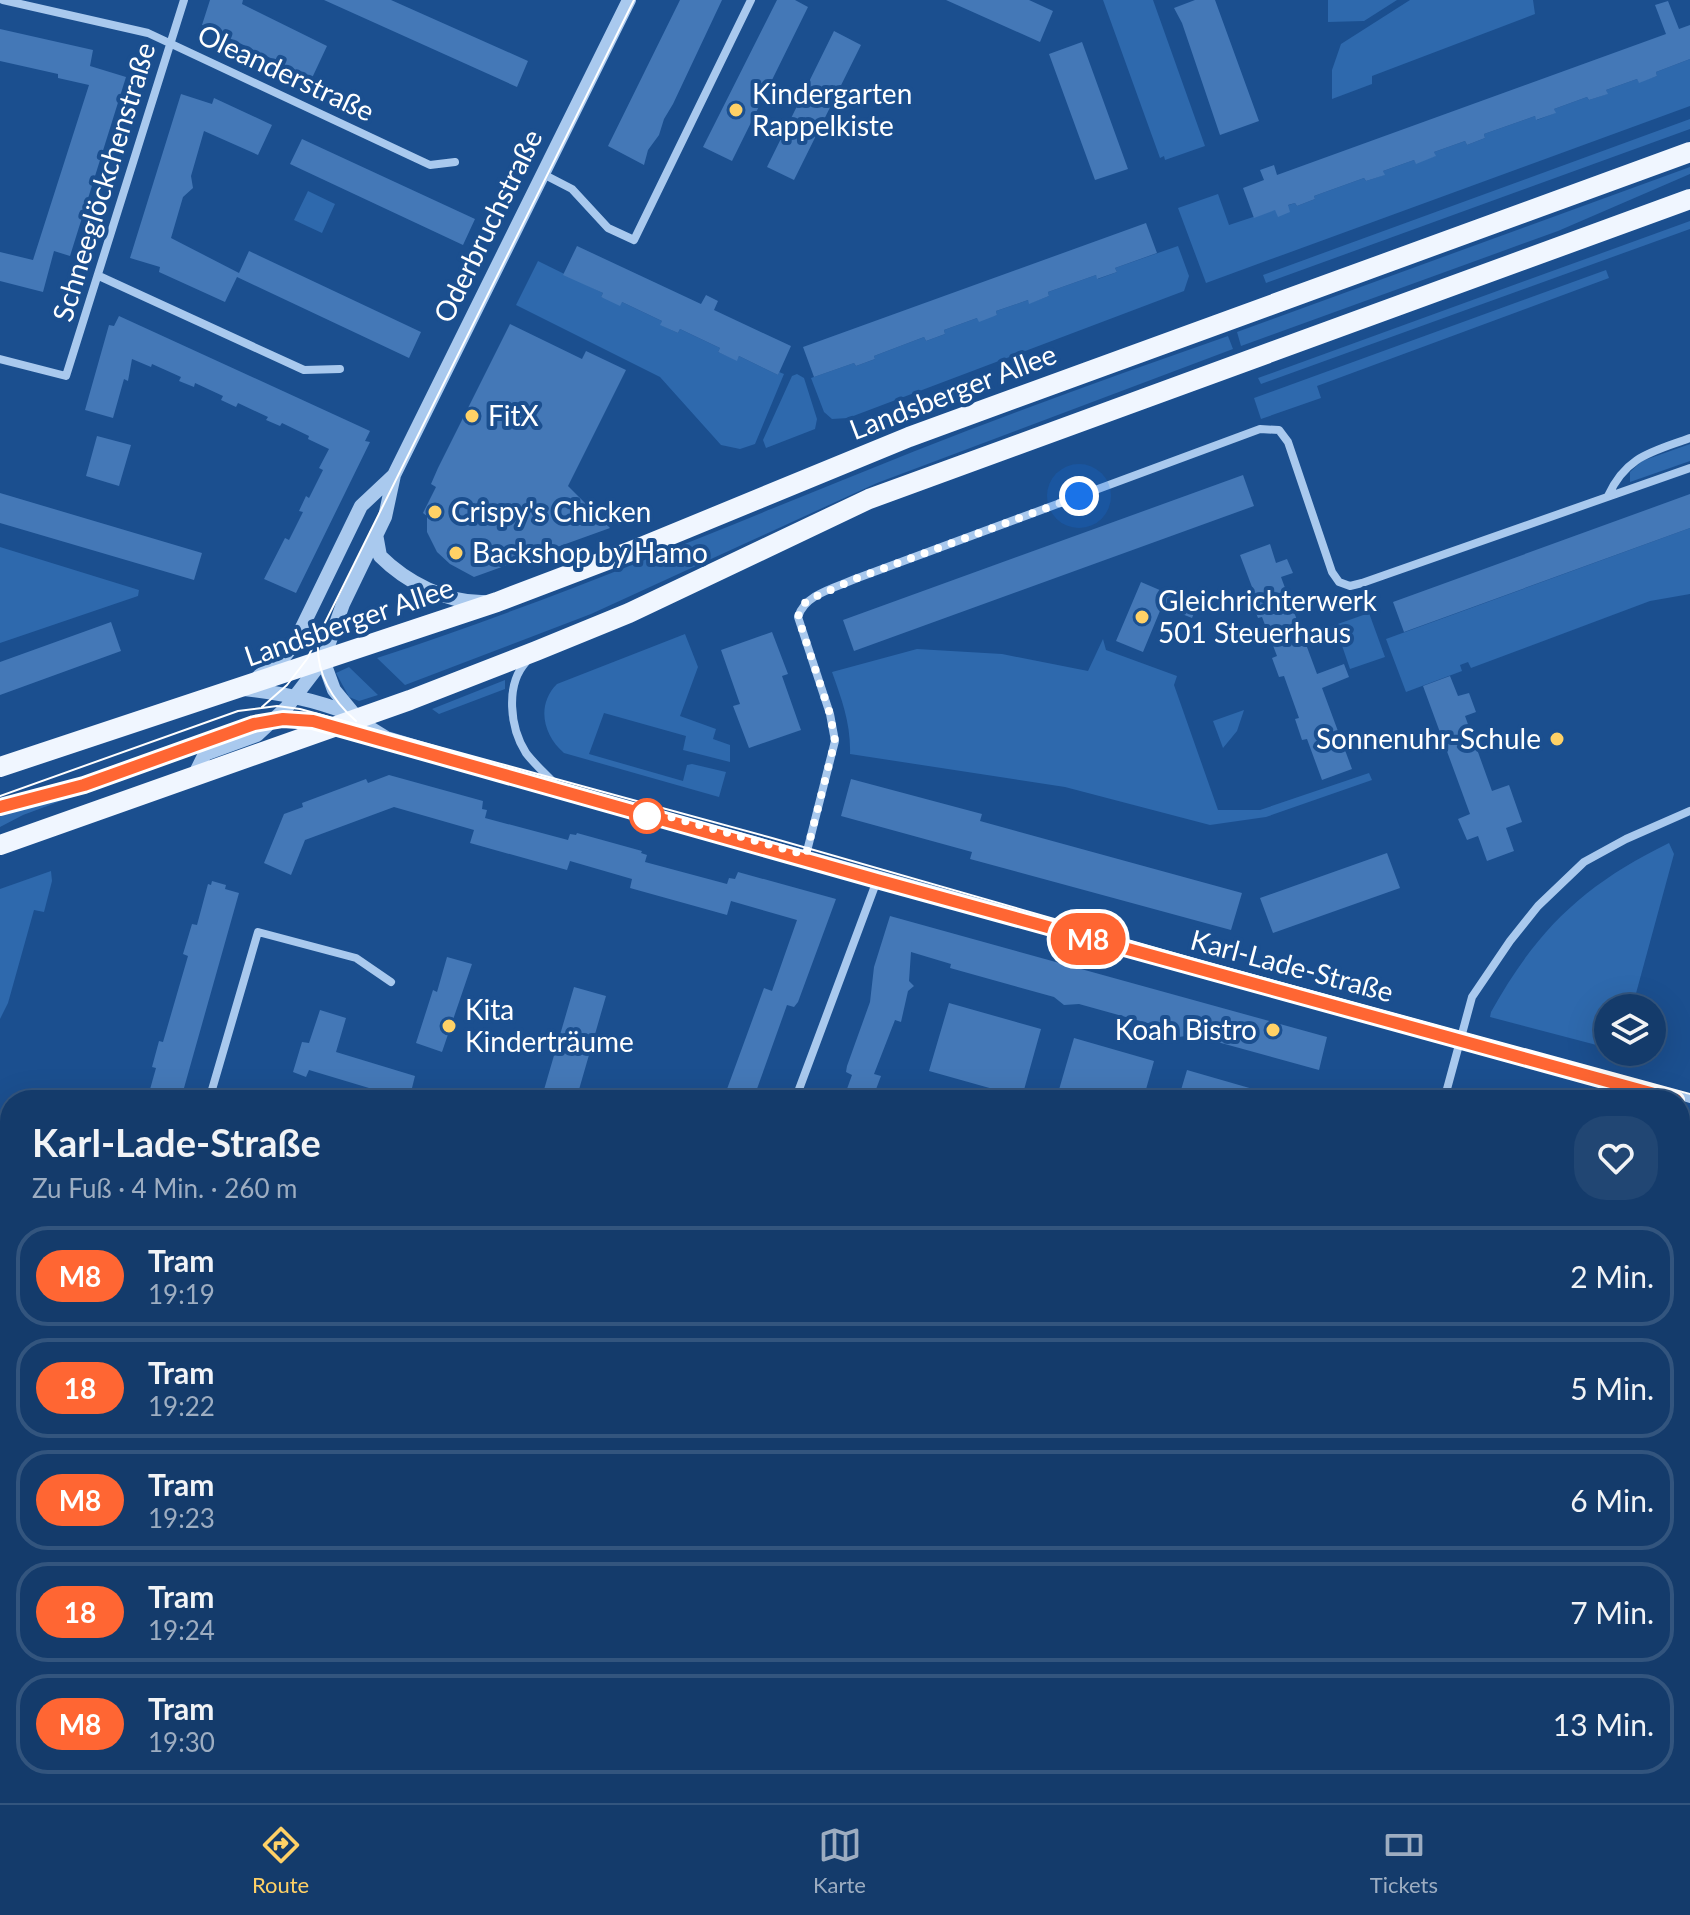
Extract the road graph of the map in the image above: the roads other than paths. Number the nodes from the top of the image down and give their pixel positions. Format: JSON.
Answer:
{"nodes":[{"id":1,"x":3,"y":0,"type":"edge"},
{"id":2,"x":184,"y":0,"type":"edge"},
{"id":3,"x":629,"y":0,"type":"edge"},
{"id":4,"x":751,"y":0,"type":"edge"},
{"id":5,"x":171,"y":43,"type":"junction"},
{"id":6,"x":1690,"y":152,"type":"edge"},
{"id":7,"x":455,"y":162,"type":"dead end"},
{"id":8,"x":543,"y":174,"type":"junction"},
{"id":9,"x":1690,"y":199,"type":"edge"},
{"id":10,"x":99,"y":276,"type":"junction"},
{"id":11,"x":0,"y":359,"type":"edge"},
{"id":12,"x":340,"y":369,"type":"dead end"},
{"id":13,"x":1690,"y":438,"type":"edge"},
{"id":14,"x":1690,"y":468,"type":"edge"},
{"id":15,"x":394,"y":475,"type":"junction"},
{"id":16,"x":1608,"y":496,"type":"junction"},
{"id":17,"x":376,"y":534,"type":"junction"},
{"id":18,"x":497,"y":602,"type":"junction"},
{"id":19,"x":536,"y":651,"type":"junction"},
{"id":20,"x":323,"y":660,"type":"junction"},
{"id":21,"x":238,"y":689,"type":"junction"},
{"id":22,"x":294,"y":698,"type":"junction"},
{"id":23,"x":360,"y":718,"type":"junction"},
{"id":24,"x":0,"y":767,"type":"edge"},
{"id":25,"x":193,"y":778,"type":"junction"},
{"id":26,"x":558,"y":786,"type":"junction"},
{"id":27,"x":1690,"y":811,"type":"edge"},
{"id":28,"x":0,"y":845,"type":"edge"},
{"id":29,"x":806,"y":855,"type":"junction"},
{"id":30,"x":879,"y":875,"type":"junction"},
{"id":31,"x":391,"y":982,"type":"dead end"},
{"id":32,"x":1463,"y":1036,"type":"junction"},
{"id":33,"x":212,"y":1090,"type":"edge"},
{"id":34,"x":799,"y":1090,"type":"edge"},
{"id":35,"x":1447,"y":1090,"type":"edge"},
{"id":36,"x":1658,"y":1090,"type":"edge"}],
"edges":[{"from":1,"to":5,"type":"street","name":"Oleanderstraße"},
{"from":2,"to":5,"type":"street","name":"Schneeglöckchenstraße"},
{"from":3,"to":8,"type":"street","name":"Oderbruchstraße"},
{"from":4,"to":8,"type":"street"},
{"from":5,"to":7,"type":"street","name":"Oleanderstraße"},
{"from":5,"to":10,"type":"street","name":"Schneeglöckchenstraße"},
{"from":6,"to":18,"type":"main road","name":"Landsberger Allee"},
{"from":8,"to":15,"type":"street","name":"Oderbruchstraße"},
{"from":9,"to":19,"type":"main road"},
{"from":10,"to":11,"type":"street","name":"Schneeglöckchenstraße"},
{"from":10,"to":12,"type":"street"},
{"from":13,"to":16,"type":"street"},
{"from":14,"to":16,"type":"street"},
{"from":15,"to":17,"type":"street","name":"Oderbruchstraße"},
{"from":15,"to":21,"type":"street","name":"Oderbruchstraße"},
{"from":16,"to":29,"type":"street"},
{"from":17,"to":18,"type":"street"},
{"from":17,"to":20,"type":"street","name":"Oderbruchstraße"},
{"from":18,"to":20,"type":"main road","name":"Landsberger Allee"},
{"from":19,"to":23,"type":"main road"},
{"from":19,"to":26,"type":"street"},
{"from":20,"to":21,"type":"main road","name":"Landsberger Allee"},
{"from":20,"to":22,"type":"street","name":"Oderbruchstraße"},
{"from":20,"to":23,"type":"street"},
{"from":21,"to":22,"type":"street","name":"Landsberger Allee"},
{"from":21,"to":24,"type":"main road","name":"Landsberger Allee"},
{"from":22,"to":23,"type":"street","name":"Landsberger Allee"},
{"from":22,"to":25,"type":"street","name":"Oderbruchstraße"},
{"from":23,"to":25,"type":"main road"},
{"from":23,"to":26,"type":"street","name":"Karl-Lade-Straße"},
{"from":25,"to":28,"type":"main road"},
{"from":26,"to":29,"type":"street","name":"Karl-Lade-Straße"},
{"from":27,"to":32,"type":"street"},
{"from":29,"to":30,"type":"street","name":"Karl-Lade-Straße"},
{"from":30,"to":32,"type":"street","name":"Karl-Lade-Straße"},
{"from":30,"to":34,"type":"street"},
{"from":31,"to":33,"type":"street"},
{"from":32,"to":35,"type":"street"},
{"from":32,"to":36,"type":"street","name":"Karl-Lade-Straße"}]}
